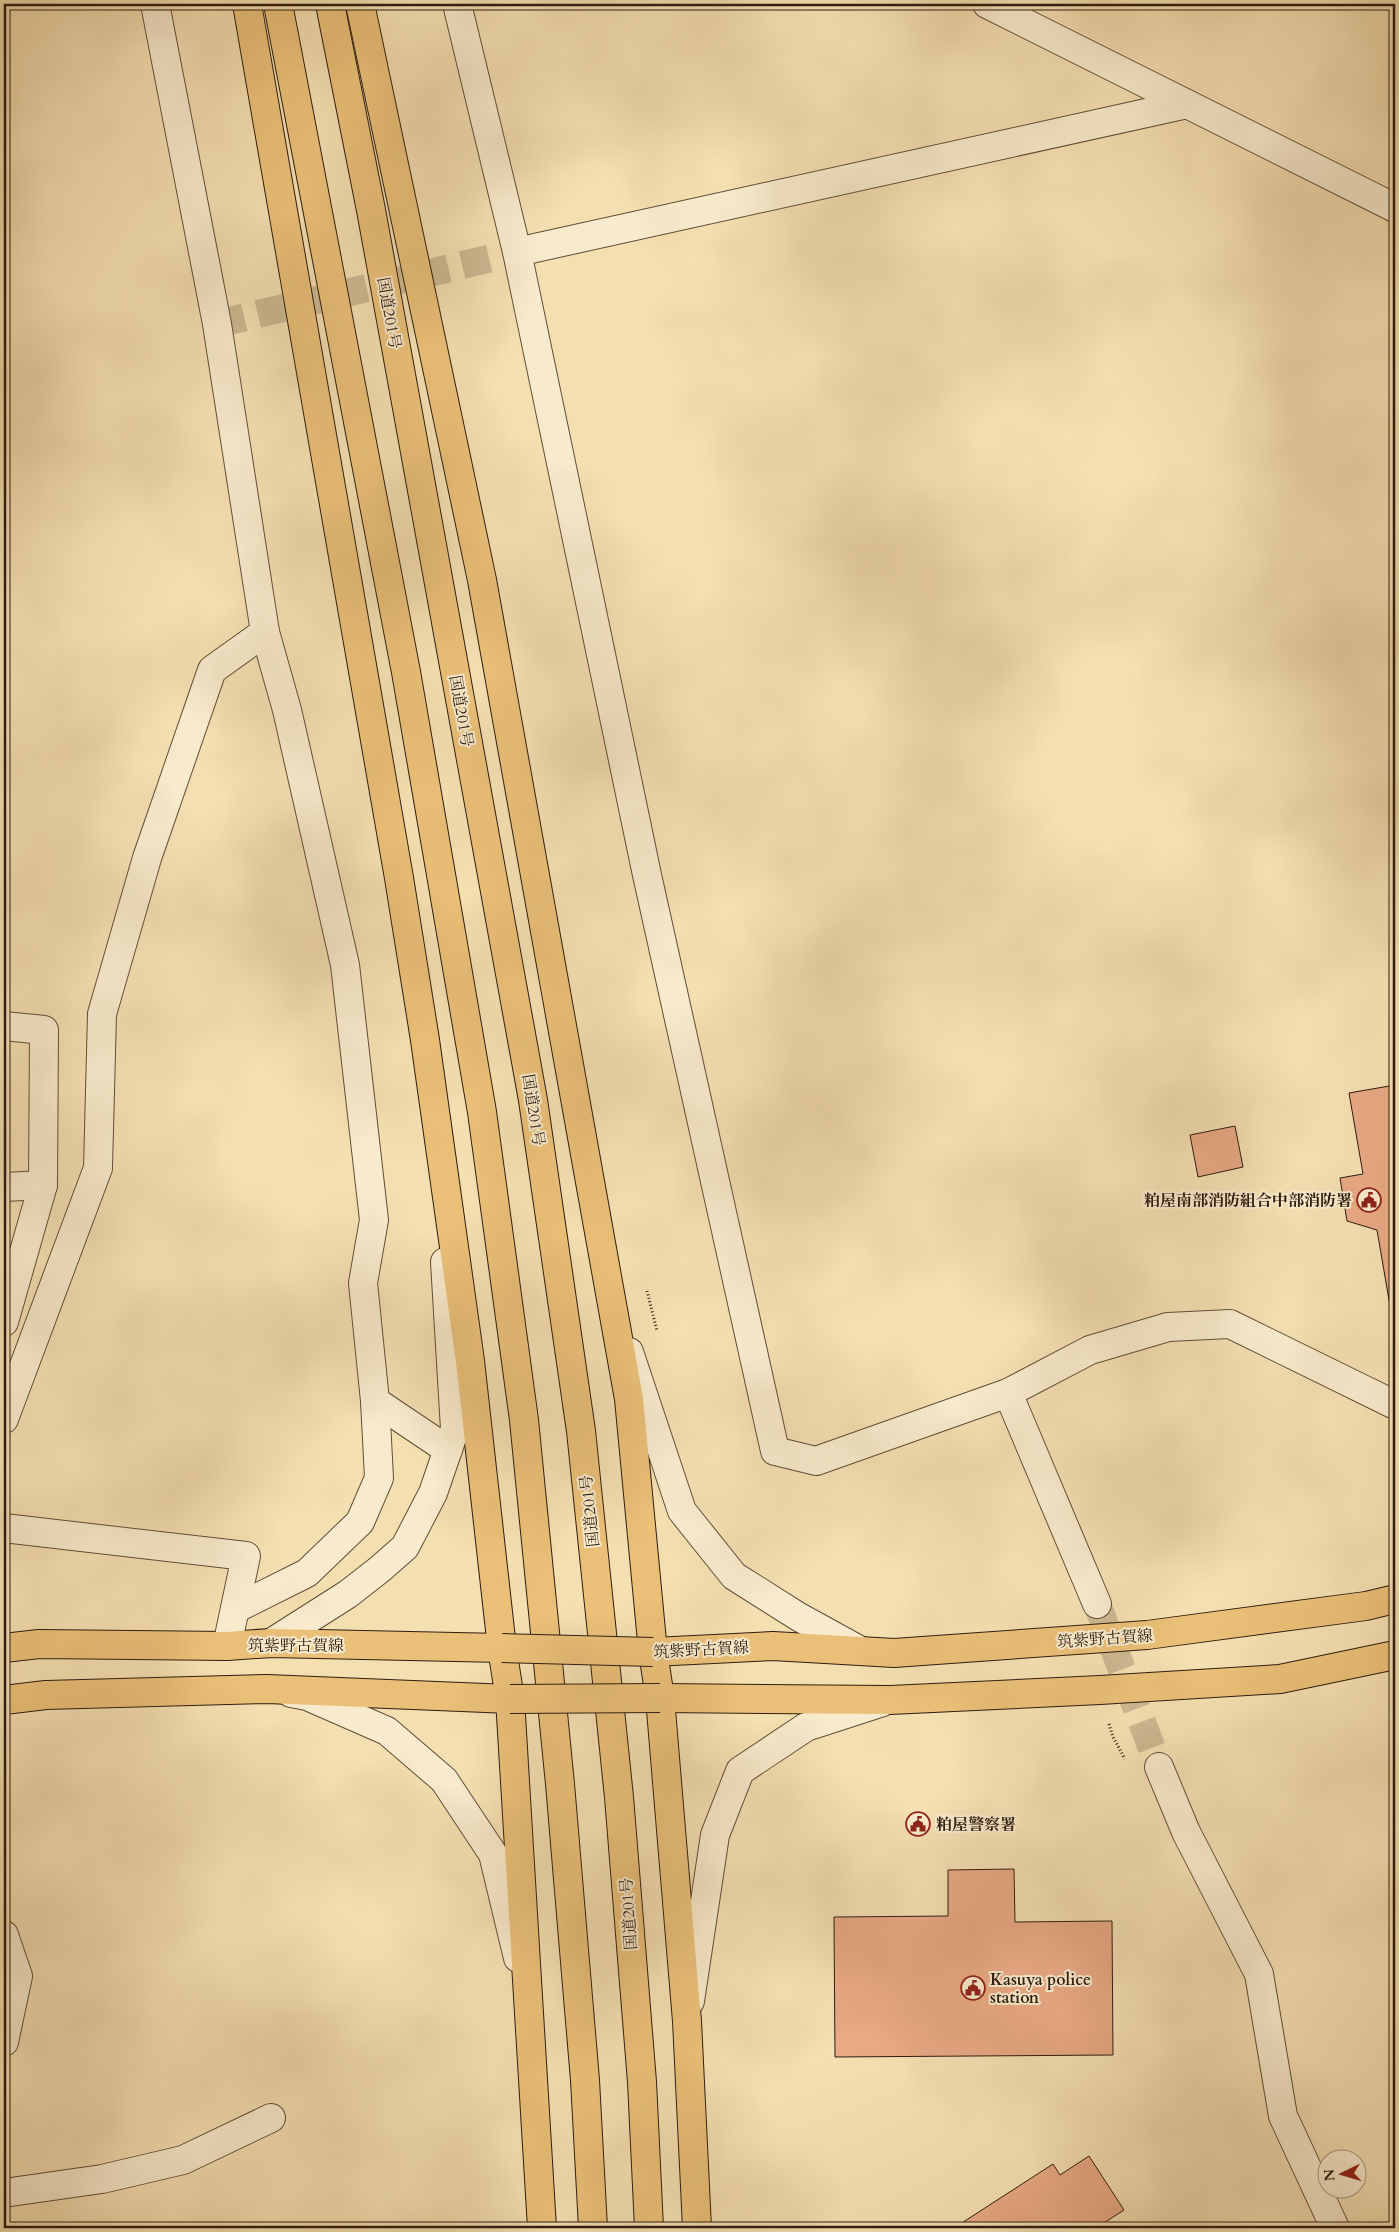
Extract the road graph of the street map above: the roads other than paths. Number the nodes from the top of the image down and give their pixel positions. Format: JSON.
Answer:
{"nodes":[{"id":1,"x":155,"y":4,"type":"edge"},
{"id":2,"x":247,"y":4,"type":"edge"},
{"id":3,"x":278,"y":4,"type":"edge"},
{"id":4,"x":330,"y":4,"type":"edge"},
{"id":5,"x":360,"y":4,"type":"edge"},
{"id":6,"x":457,"y":4,"type":"edge"},
{"id":7,"x":987,"y":4,"type":"edge"},
{"id":8,"x":1187,"y":104,"type":"junction"},
{"id":9,"x":1395,"y":208,"type":"edge"},
{"id":10,"x":517,"y":252,"type":"junction"},
{"id":11,"x":265,"y":632,"type":"junction"},
{"id":12,"x":4,"y":1026,"type":"edge"},
{"id":13,"x":425,"y":1040,"type":"junction"},
{"id":14,"x":43,"y":1185,"type":"junction"},
{"id":15,"x":4,"y":1187,"type":"edge"},
{"id":16,"x":610,"y":1293,"type":"junction"},
{"id":17,"x":4,"y":1322,"type":"edge"},
{"id":18,"x":1008,"y":1393,"type":"junction"},
{"id":19,"x":375,"y":1401,"type":"junction"},
{"id":20,"x":1395,"y":1405,"type":"edge"},
{"id":21,"x":4,"y":1419,"type":"edge"},
{"id":22,"x":448,"y":1450,"type":"junction"},
{"id":23,"x":4,"y":1528,"type":"edge"},
{"id":24,"x":1395,"y":1599,"type":"edge"},
{"id":25,"x":1097,"y":1604,"type":"tunnel mouth"},
{"id":26,"x":235,"y":1609,"type":"junction"},
{"id":27,"x":270,"y":1643,"type":"junction"},
{"id":28,"x":227,"y":1646,"type":"junction"},
{"id":29,"x":4,"y":1648,"type":"edge"},
{"id":30,"x":502,"y":1648,"type":"junction"},
{"id":31,"x":859,"y":1650,"type":"junction"},
{"id":32,"x":653,"y":1652,"type":"junction"},
{"id":33,"x":1395,"y":1655,"type":"edge"},
{"id":34,"x":268,"y":1689,"type":"junction"},
{"id":35,"x":660,"y":1698,"type":"junction"},
{"id":36,"x":510,"y":1699,"type":"junction"},
{"id":37,"x":4,"y":1700,"type":"edge"},
{"id":38,"x":890,"y":1700,"type":"junction"},
{"id":39,"x":1159,"y":1767,"type":"tunnel mouth"},
{"id":40,"x":4,"y":1935,"type":"edge"},
{"id":41,"x":526,"y":1988,"type":"junction"},
{"id":42,"x":687,"y":2021,"type":"junction"},
{"id":43,"x":4,"y":2042,"type":"edge"},
{"id":44,"x":271,"y":2118,"type":"dead end"},
{"id":45,"x":4,"y":2193,"type":"edge"},
{"id":46,"x":542,"y":2228,"type":"edge"},
{"id":47,"x":593,"y":2228,"type":"edge"},
{"id":48,"x":649,"y":2228,"type":"edge"},
{"id":49,"x":698,"y":2228,"type":"edge"},
{"id":50,"x":1335,"y":2228,"type":"edge"}],
"edges":[{"from":1,"to":11,"type":"street"},
{"from":2,"to":13,"type":"main road"},
{"from":3,"to":47,"type":"main road"},
{"from":4,"to":48,"type":"main road","name":"国道201号"},
{"from":5,"to":16,"type":"main road"},
{"from":6,"to":10,"type":"street"},
{"from":7,"to":8,"type":"street"},
{"from":8,"to":9,"type":"street"},
{"from":8,"to":10,"type":"street"},
{"from":10,"to":18,"type":"street"},
{"from":11,"to":19,"type":"street"},
{"from":11,"to":21,"type":"street"},
{"from":12,"to":14,"type":"street"},
{"from":13,"to":22,"type":"street"},
{"from":13,"to":30,"type":"main road"},
{"from":14,"to":15,"type":"street"},
{"from":14,"to":17,"type":"street"},
{"from":16,"to":31,"type":"street"},
{"from":16,"to":32,"type":"main road"},
{"from":18,"to":20,"type":"street"},
{"from":18,"to":25,"type":"street"},
{"from":19,"to":22,"type":"street"},
{"from":19,"to":26,"type":"street"},
{"from":22,"to":27,"type":"street"},
{"from":23,"to":26,"type":"street"},
{"from":24,"to":31,"type":"main road","name":"筑紫野古賀線"},
{"from":26,"to":28,"type":"street"},
{"from":27,"to":28,"type":"main road","name":"筑紫野古賀線"},
{"from":27,"to":30,"type":"main road","name":"筑紫野古賀線"},
{"from":28,"to":29,"type":"main road","name":"筑紫野古賀線"},
{"from":30,"to":32,"type":"main road","name":"筑紫野古賀線","bridge":true},
{"from":30,"to":36,"type":"main road"},
{"from":31,"to":32,"type":"main road","name":"筑紫野古賀線"},
{"from":32,"to":35,"type":"main road"},
{"from":33,"to":38,"type":"main road"},
{"from":34,"to":36,"type":"main road"},
{"from":34,"to":37,"type":"main road"},
{"from":34,"to":41,"type":"street"},
{"from":35,"to":36,"type":"main road","bridge":true},
{"from":35,"to":38,"type":"main road"},
{"from":35,"to":42,"type":"main road"},
{"from":36,"to":41,"type":"main road"},
{"from":38,"to":42,"type":"street"},
{"from":39,"to":50,"type":"street"},
{"from":40,"to":43,"type":"street"},
{"from":41,"to":46,"type":"main road"},
{"from":42,"to":49,"type":"main road"},
{"from":44,"to":45,"type":"street"}]}
